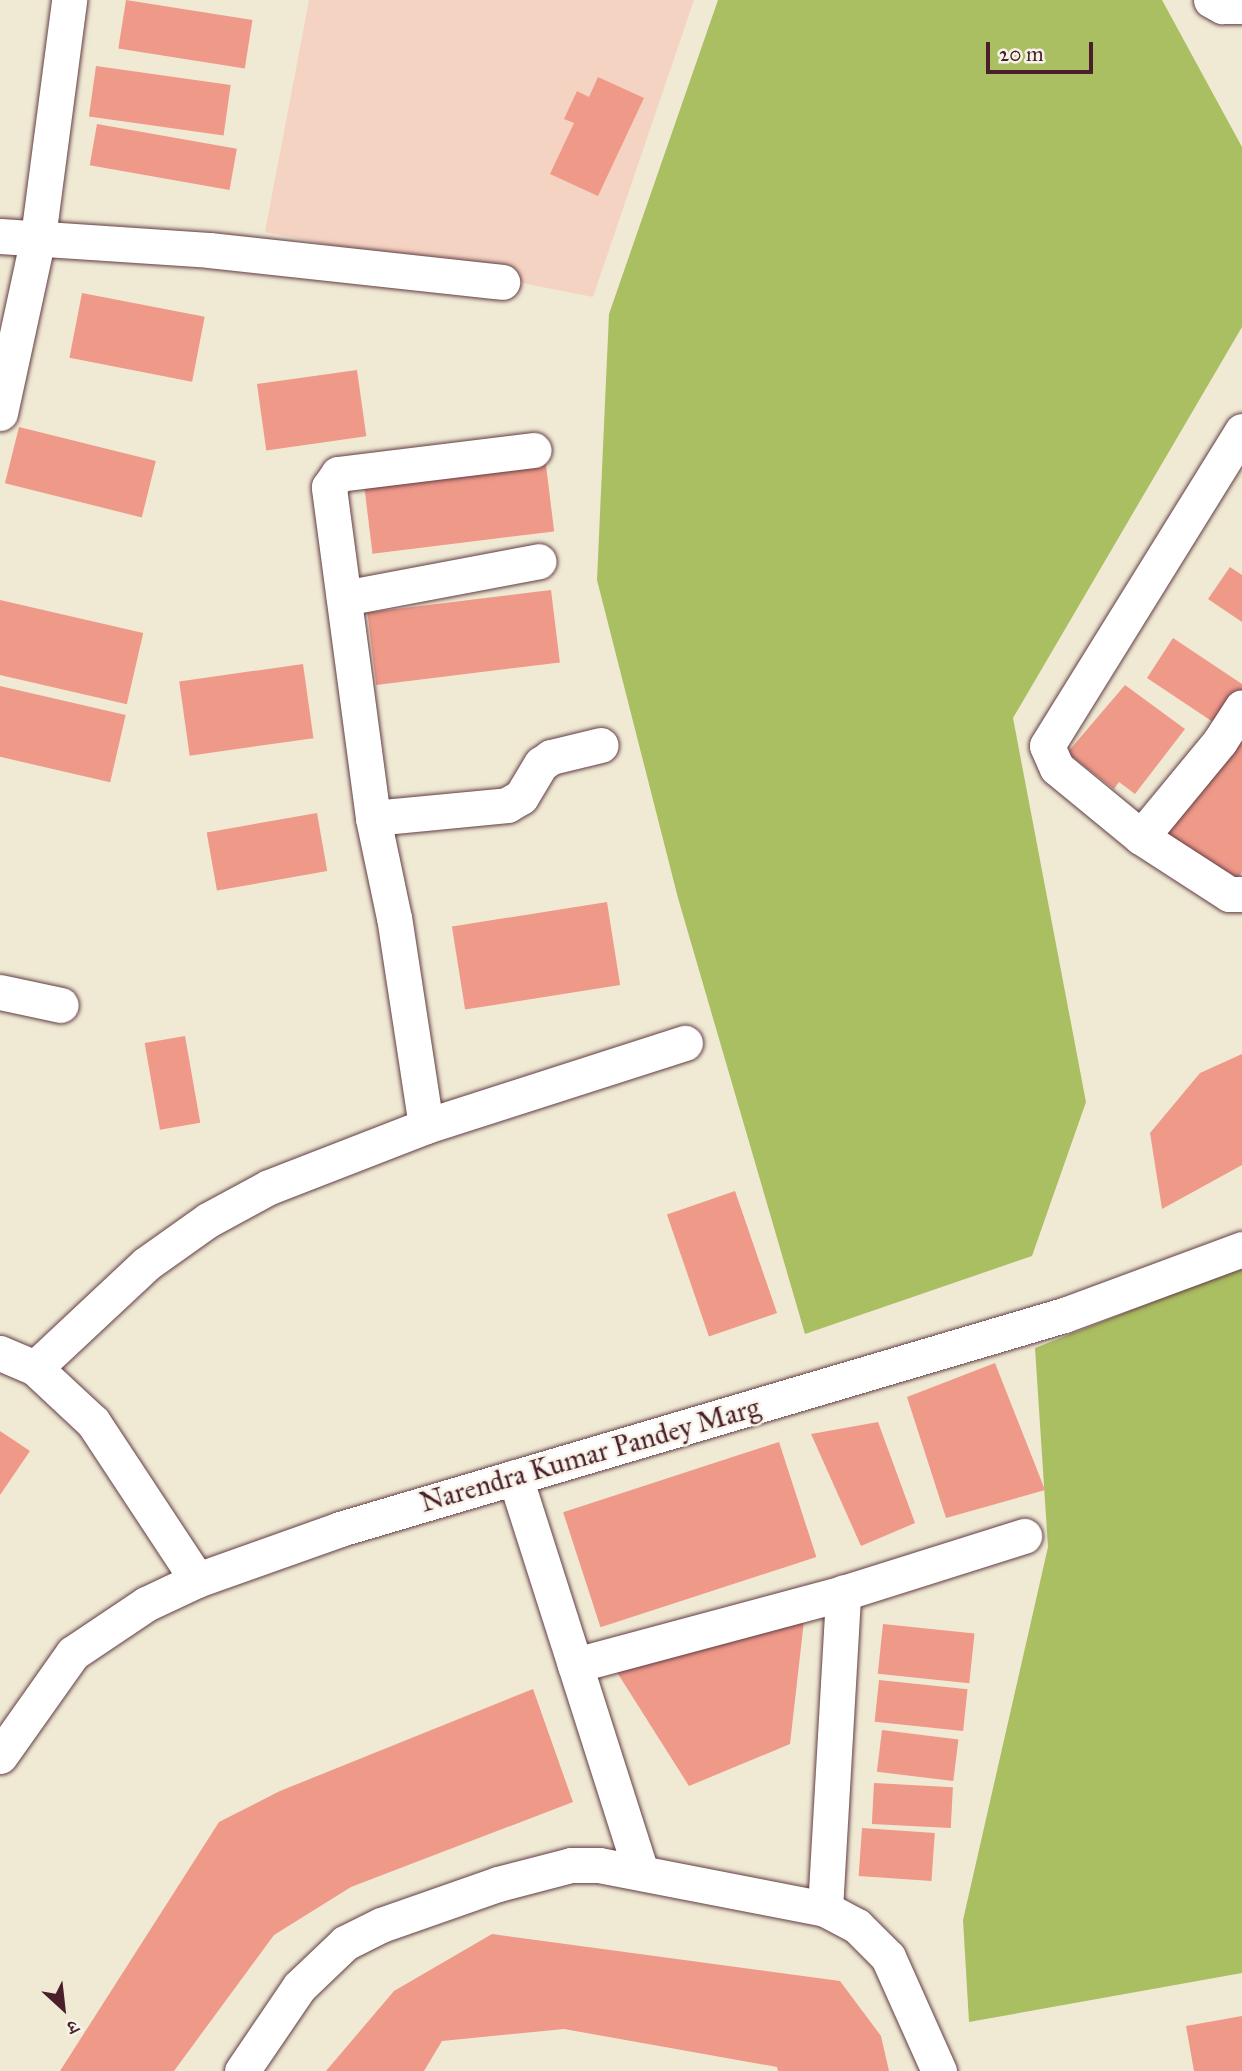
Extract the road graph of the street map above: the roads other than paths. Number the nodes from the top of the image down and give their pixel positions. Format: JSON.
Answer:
{"nodes":[{"id":1,"x":69,"y":0,"type":"edge"},
{"id":2,"x":1210,"y":0,"type":"edge"},
{"id":3,"x":1242,"y":6,"type":"edge"},
{"id":4,"x":0,"y":236,"type":"edge"},
{"id":5,"x":38,"y":237,"type":"junction"},
{"id":6,"x":502,"y":282,"type":"dead end"},
{"id":7,"x":0,"y":413,"type":"edge"},
{"id":8,"x":1242,"y":431,"type":"edge"},
{"id":9,"x":534,"y":450,"type":"dead end"},
{"id":10,"x":539,"y":561,"type":"dead end"},
{"id":11,"x":344,"y":598,"type":"junction"},
{"id":12,"x":1242,"y":707,"type":"edge"},
{"id":13,"x":601,"y":745,"type":"dead end"},
{"id":14,"x":373,"y":818,"type":"junction"},
{"id":15,"x":1141,"y":837,"type":"junction"},
{"id":16,"x":1242,"y":894,"type":"edge"},
{"id":17,"x":0,"y":992,"type":"edge"},
{"id":18,"x":61,"y":1006,"type":"dead end"},
{"id":19,"x":685,"y":1043,"type":"dead end"},
{"id":20,"x":426,"y":1126,"type":"junction"},
{"id":21,"x":1239,"y":1260,"type":"edge"},
{"id":22,"x":0,"y":1353,"type":"edge"},
{"id":23,"x":35,"y":1368,"type":"junction"},
{"id":24,"x":515,"y":1477,"type":"junction"},
{"id":25,"x":1024,"y":1536,"type":"dead end"},
{"id":26,"x":197,"y":1580,"type":"junction"},
{"id":27,"x":843,"y":1593,"type":"junction"},
{"id":28,"x":575,"y":1665,"type":"junction"},
{"id":29,"x":0,"y":1756,"type":"edge"},
{"id":30,"x":640,"y":1869,"type":"junction"},
{"id":31,"x":825,"y":1909,"type":"junction"},
{"id":32,"x":242,"y":2071,"type":"edge"},
{"id":33,"x":939,"y":2071,"type":"edge"}],
"edges":[{"from":1,"to":5,"type":"street"},
{"from":2,"to":3,"type":"street"},
{"from":4,"to":5,"type":"street"},
{"from":5,"to":6,"type":"street"},
{"from":5,"to":7,"type":"street"},
{"from":8,"to":15,"type":"street"},
{"from":9,"to":11,"type":"street"},
{"from":10,"to":11,"type":"street"},
{"from":11,"to":14,"type":"street"},
{"from":12,"to":15,"type":"street"},
{"from":13,"to":14,"type":"street"},
{"from":14,"to":20,"type":"street"},
{"from":15,"to":16,"type":"street"},
{"from":17,"to":18,"type":"street"},
{"from":19,"to":20,"type":"street"},
{"from":20,"to":23,"type":"street"},
{"from":21,"to":24,"type":"street","name":"Narendra Kumar Pandey Marg"},
{"from":22,"to":23,"type":"street"},
{"from":23,"to":26,"type":"street"},
{"from":24,"to":26,"type":"street","name":"Narendra Kumar Pandey Marg"},
{"from":24,"to":28,"type":"street"},
{"from":25,"to":27,"type":"street"},
{"from":26,"to":29,"type":"street","name":"Narendra Kumar Pandey Marg"},
{"from":27,"to":28,"type":"street"},
{"from":27,"to":31,"type":"street"},
{"from":28,"to":30,"type":"street"},
{"from":30,"to":31,"type":"street"},
{"from":30,"to":32,"type":"street"},
{"from":31,"to":33,"type":"street"}]}
